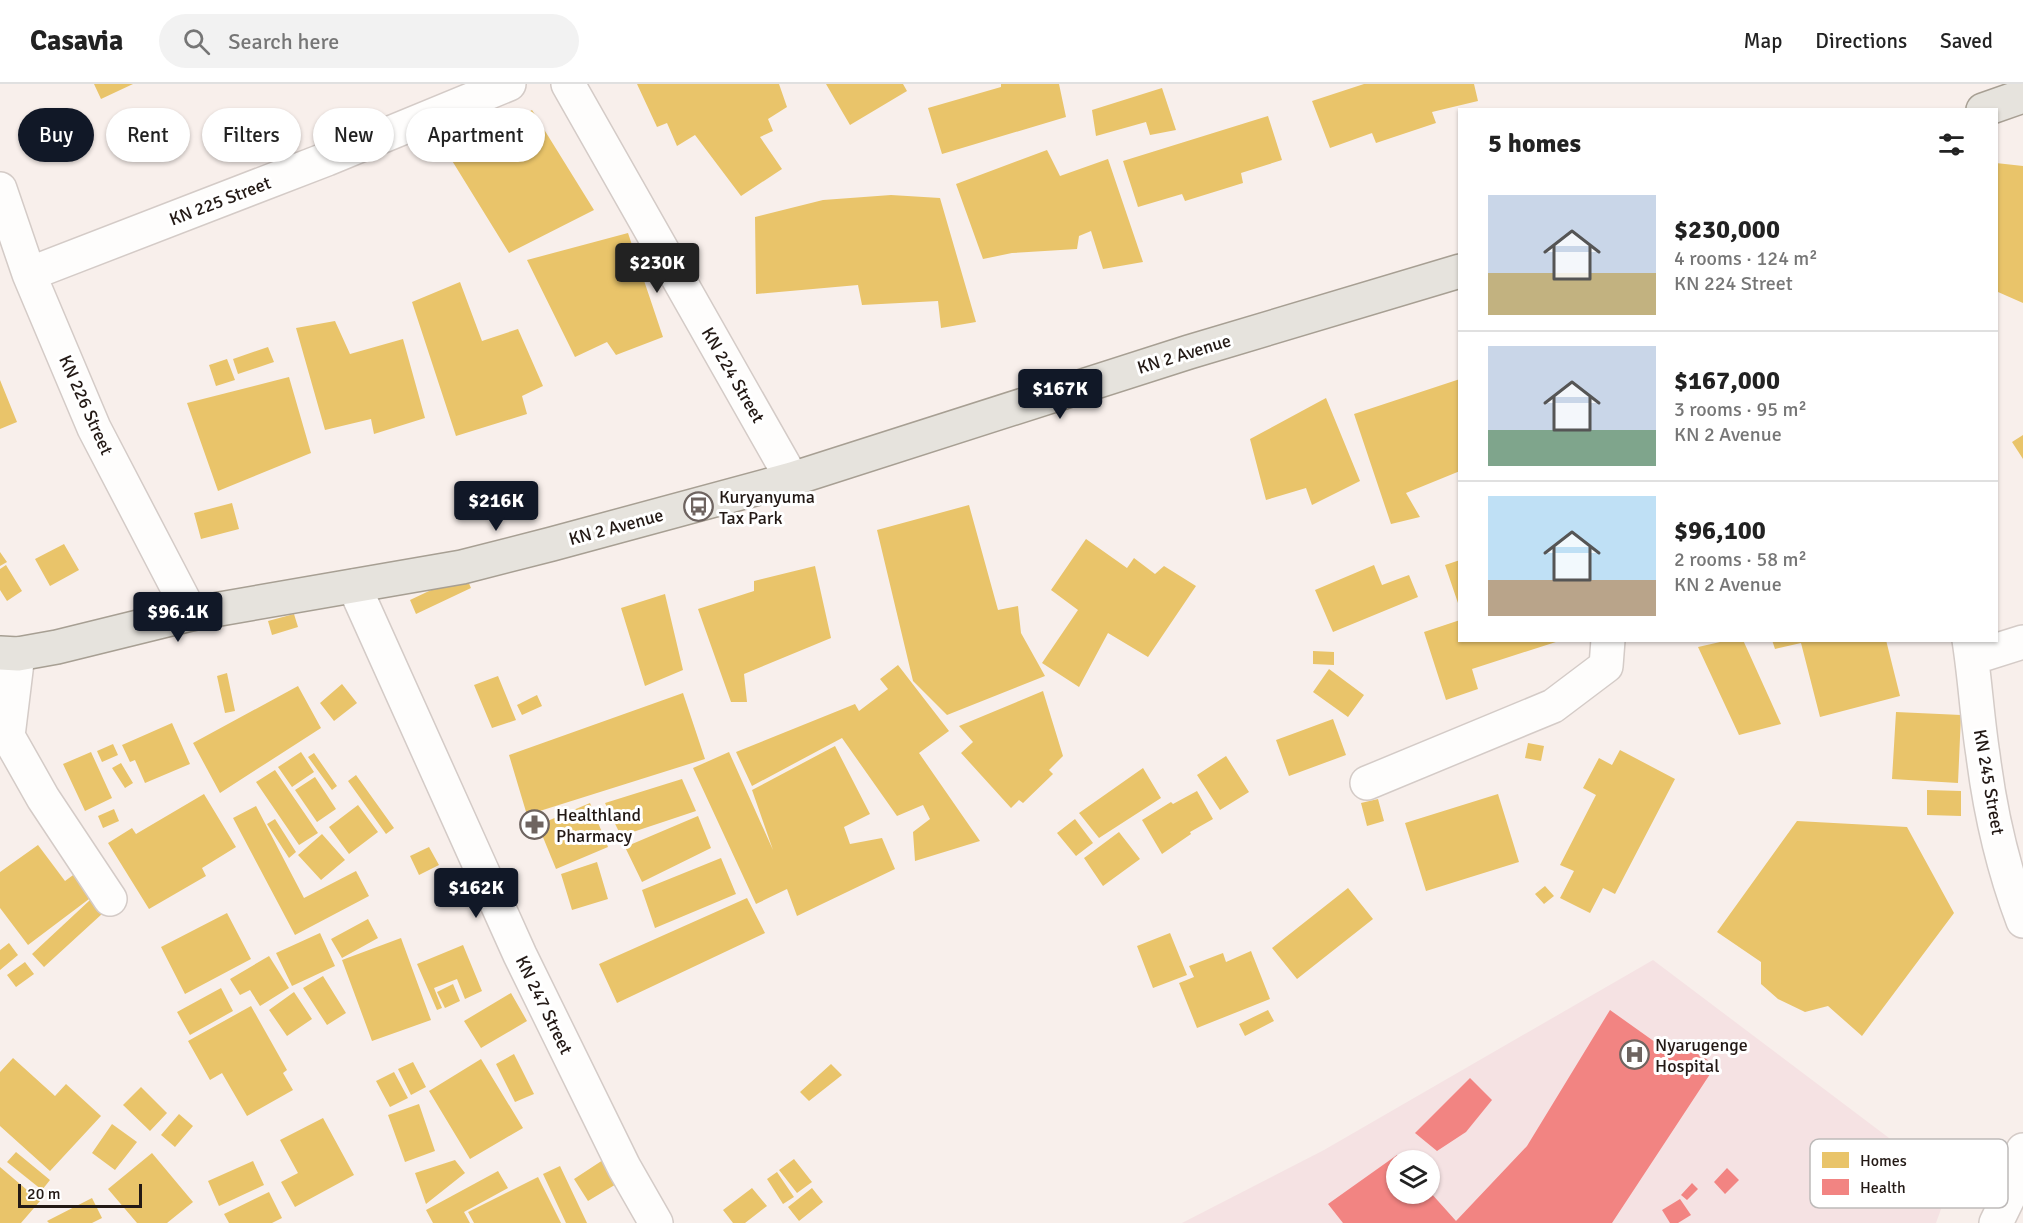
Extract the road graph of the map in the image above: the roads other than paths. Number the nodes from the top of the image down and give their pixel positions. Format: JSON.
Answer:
{"nodes":[{"id":1,"x":509,"y":84,"type":"edge"},
{"id":2,"x":568,"y":84,"type":"edge"},
{"id":3,"x":2023,"y":96,"type":"edge"},
{"id":4,"x":1989,"y":108,"type":"edge"},
{"id":5,"x":0,"y":189,"type":"edge"},
{"id":6,"x":1458,"y":272,"type":"edge"},
{"id":7,"x":29,"y":274,"type":"junction"},
{"id":8,"x":792,"y":479,"type":"junction"},
{"id":9,"x":354,"y":586,"type":"junction"},
{"id":10,"x":190,"y":614,"type":"junction"},
{"id":11,"x":1608,"y":642,"type":"edge"},
{"id":12,"x":2023,"y":642,"type":"edge"},
{"id":13,"x":1970,"y":649,"type":"edge"},
{"id":14,"x":9,"y":653,"type":"edge"},
{"id":15,"x":1367,"y":783,"type":"dead end"},
{"id":16,"x":110,"y":899,"type":"dead end"},
{"id":17,"x":2023,"y":921,"type":"edge"},
{"id":18,"x":2023,"y":1150,"type":"edge"},
{"id":19,"x":2008,"y":1198,"type":"edge"},
{"id":20,"x":2003,"y":1208,"type":"edge"},
{"id":21,"x":656,"y":1223,"type":"edge"},
{"id":22,"x":1996,"y":1223,"type":"edge"}],
"edges":[{"from":1,"to":7,"type":"street","name":"KN 225 Street"},
{"from":2,"to":8,"type":"street","name":"KN 224 Street"},
{"from":3,"to":4,"type":"main road"},
{"from":5,"to":7,"type":"street","name":"KN 226 Street"},
{"from":6,"to":8,"type":"main road","name":"KN 2 Avenue"},
{"from":7,"to":10,"type":"street","name":"KN 226 Street"},
{"from":8,"to":9,"type":"main road","name":"KN 2 Avenue"},
{"from":9,"to":10,"type":"main road","name":"KN 2 Avenue"},
{"from":9,"to":21,"type":"street","name":"KN 247 Street"},
{"from":10,"to":14,"type":"main road","name":"KN 2 Avenue"},
{"from":11,"to":15,"type":"street"},
{"from":12,"to":13,"type":"street"},
{"from":13,"to":17,"type":"street","name":"KN 245 Street"},
{"from":14,"to":16,"type":"street"},
{"from":18,"to":19,"type":"street"},
{"from":20,"to":22,"type":"street"}]}
